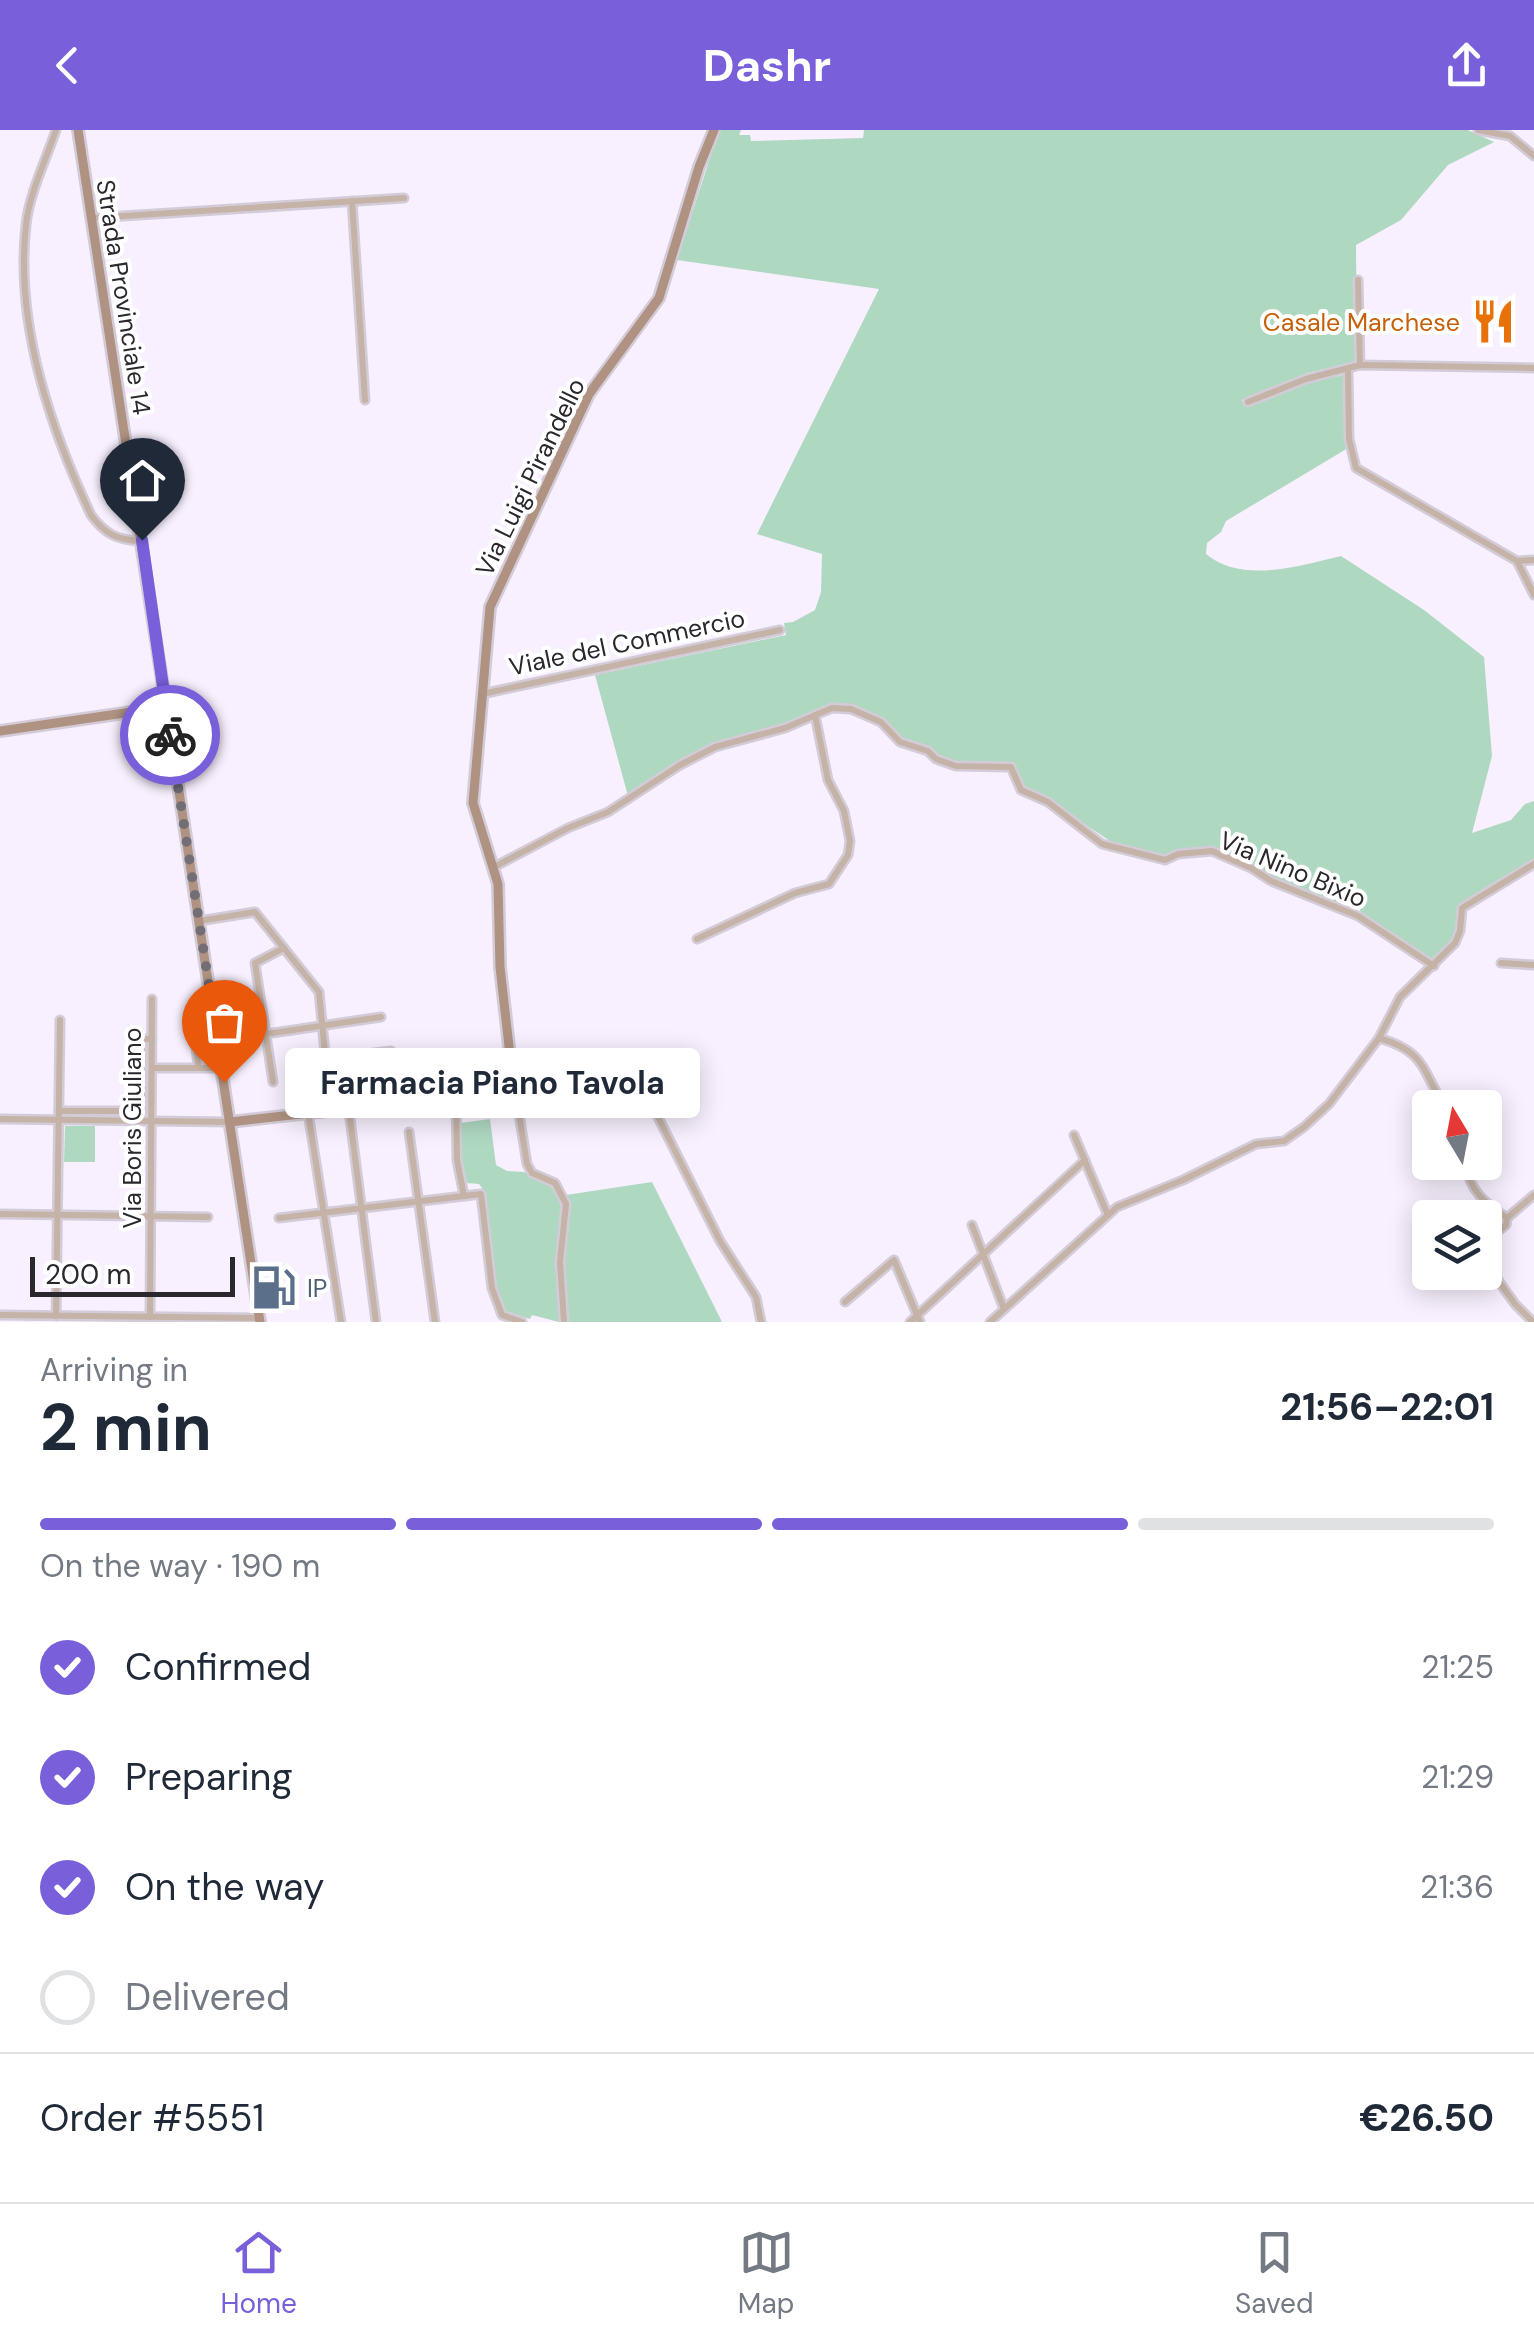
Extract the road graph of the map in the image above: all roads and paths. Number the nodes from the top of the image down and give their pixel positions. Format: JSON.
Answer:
{"nodes":[{"id":1,"x":56,"y":130,"type":"edge"},
{"id":2,"x":78,"y":130,"type":"edge"},
{"id":3,"x":714,"y":130,"type":"edge"},
{"id":4,"x":1478,"y":130,"type":"edge"},
{"id":5,"x":1534,"y":156,"type":"edge"},
{"id":6,"x":404,"y":198,"type":"dead end"},
{"id":7,"x":352,"y":201,"type":"junction"},
{"id":8,"x":92,"y":218,"type":"junction"},
{"id":9,"x":1358,"y":280,"type":"dead end"},
{"id":10,"x":1360,"y":365,"type":"junction"},
{"id":11,"x":1348,"y":368,"type":"junction"},
{"id":12,"x":1534,"y":368,"type":"edge"},
{"id":13,"x":365,"y":400,"type":"dead end"},
{"id":14,"x":1248,"y":402,"type":"dead end"},
{"id":15,"x":142,"y":540,"type":"junction"},
{"id":16,"x":1534,"y":560,"type":"edge"},
{"id":17,"x":1517,"y":561,"type":"junction"},
{"id":18,"x":1534,"y":595,"type":"edge"},
{"id":19,"x":780,"y":630,"type":"dead end"},
{"id":20,"x":482,"y":694,"type":"junction"},
{"id":21,"x":166,"y":707,"type":"junction"},
{"id":22,"x":815,"y":715,"type":"junction"},
{"id":23,"x":0,"y":731,"type":"edge"},
{"id":24,"x":1534,"y":864,"type":"edge"},
{"id":25,"x":494,"y":867,"type":"junction"},
{"id":26,"x":198,"y":920,"type":"junction"},
{"id":27,"x":697,"y":938,"type":"dead end"},
{"id":28,"x":284,"y":948,"type":"junction"},
{"id":29,"x":1501,"y":964,"type":"dead end"},
{"id":30,"x":1534,"y":965,"type":"edge"},
{"id":31,"x":1434,"y":966,"type":"junction"},
{"id":32,"x":152,"y":999,"type":"dead end"},
{"id":33,"x":381,"y":1017,"type":"dead end"},
{"id":34,"x":60,"y":1020,"type":"dead end"},
{"id":35,"x":322,"y":1026,"type":"junction"},
{"id":36,"x":266,"y":1034,"type":"junction"},
{"id":37,"x":218,"y":1038,"type":"junction"},
{"id":38,"x":1379,"y":1038,"type":"junction"},
{"id":39,"x":152,"y":1039,"type":"junction"},
{"id":40,"x":392,"y":1051,"type":"dead end"},
{"id":41,"x":325,"y":1058,"type":"junction"},
{"id":42,"x":511,"y":1064,"type":"junction"},
{"id":43,"x":198,"y":1066,"type":"junction"},
{"id":44,"x":152,"y":1068,"type":"junction"},
{"id":45,"x":222,"y":1068,"type":"junction"},
{"id":46,"x":327,"y":1074,"type":"dead end"},
{"id":47,"x":273,"y":1082,"type":"dead end"},
{"id":48,"x":304,"y":1087,"type":"dead end"},
{"id":49,"x":346,"y":1087,"type":"dead end"},
{"id":50,"x":1436,"y":1090,"type":"edge"},
{"id":51,"x":493,"y":1091,"type":"junction"},
{"id":52,"x":516,"y":1092,"type":"junction"},
{"id":53,"x":456,"y":1096,"type":"junction"},
{"id":54,"x":664,"y":1101,"type":"dead end"},
{"id":55,"x":348,"y":1108,"type":"junction"},
{"id":56,"x":307,"y":1112,"type":"junction"},
{"id":57,"x":59,"y":1115,"type":"junction"},
{"id":58,"x":0,"y":1119,"type":"edge"},
{"id":59,"x":152,"y":1120,"type":"junction"},
{"id":60,"x":230,"y":1122,"type":"junction"},
{"id":61,"x":408,"y":1132,"type":"dead end"},
{"id":62,"x":1074,"y":1135,"type":"dead end"},
{"id":63,"x":1085,"y":1160,"type":"junction"},
{"id":64,"x":1469,"y":1180,"type":"edge"},
{"id":65,"x":1534,"y":1194,"type":"edge"},
{"id":66,"x":464,"y":1196,"type":"junction"},
{"id":67,"x":418,"y":1201,"type":"junction"},
{"id":68,"x":1530,"y":1203,"type":"edge"},
{"id":69,"x":361,"y":1208,"type":"junction"},
{"id":70,"x":323,"y":1213,"type":"junction"},
{"id":71,"x":1107,"y":1213,"type":"junction"},
{"id":72,"x":0,"y":1214,"type":"edge"},
{"id":73,"x":59,"y":1214,"type":"junction"},
{"id":74,"x":151,"y":1216,"type":"junction"},
{"id":75,"x":208,"y":1217,"type":"dead end"},
{"id":76,"x":279,"y":1218,"type":"dead end"},
{"id":77,"x":1507,"y":1218,"type":"junction"},
{"id":78,"x":972,"y":1225,"type":"dead end"},
{"id":79,"x":1502,"y":1228,"type":"edge"},
{"id":80,"x":983,"y":1254,"type":"junction"},
{"id":81,"x":1502,"y":1287,"type":"edge"},
{"id":82,"x":845,"y":1302,"type":"dead end"},
{"id":83,"x":1004,"y":1309,"type":"junction"},
{"id":84,"x":0,"y":1316,"type":"edge"},
{"id":85,"x":56,"y":1316,"type":"junction"},
{"id":86,"x":150,"y":1317,"type":"junction"},
{"id":87,"x":260,"y":1320,"type":"edge"},
{"id":88,"x":916,"y":1320,"type":"edge"},
{"id":89,"x":342,"y":1322,"type":"edge"},
{"id":90,"x":376,"y":1322,"type":"edge"},
{"id":91,"x":435,"y":1322,"type":"edge"},
{"id":92,"x":522,"y":1322,"type":"edge"},
{"id":93,"x":564,"y":1322,"type":"edge"},
{"id":94,"x":761,"y":1322,"type":"edge"},
{"id":95,"x":990,"y":1322,"type":"edge"},
{"id":96,"x":1533,"y":1322,"type":"edge"}],
"edges":[{"from":1,"to":15,"type":"street"},
{"from":2,"to":8,"type":"street","name":"Strada Provinciale 14"},
{"from":3,"to":20,"type":"street","name":"Via Luigi Pirandello"},
{"from":4,"to":5,"type":"street"},
{"from":6,"to":7,"type":"street"},
{"from":7,"to":8,"type":"street"},
{"from":7,"to":13,"type":"street"},
{"from":8,"to":15,"type":"street","name":"Strada Provinciale 14"},
{"from":9,"to":10,"type":"street"},
{"from":10,"to":11,"type":"street"},
{"from":10,"to":12,"type":"street"},
{"from":11,"to":14,"type":"street"},
{"from":11,"to":17,"type":"street"},
{"from":15,"to":21,"type":"street","name":"Strada Provinciale 14"},
{"from":16,"to":17,"type":"street"},
{"from":17,"to":18,"type":"street"},
{"from":19,"to":20,"type":"street","name":"Viale del Commercio"},
{"from":20,"to":25,"type":"street","name":"Via Luigi Pirandello"},
{"from":21,"to":23,"type":"street"},
{"from":21,"to":26,"type":"street","name":"Strada Provinciale 14"},
{"from":22,"to":25,"type":"street","name":"Via Nino Bixio"},
{"from":22,"to":27,"type":"street"},
{"from":22,"to":31,"type":"street","name":"Via Nino Bixio"},
{"from":24,"to":31,"type":"street"},
{"from":25,"to":42,"type":"street","name":"Via Luigi Pirandello"},
{"from":26,"to":28,"type":"street"},
{"from":26,"to":37,"type":"street","name":"Strada Provinciale 14"},
{"from":28,"to":35,"type":"street"},
{"from":28,"to":36,"type":"street"},
{"from":29,"to":30,"type":"street"},
{"from":31,"to":38,"type":"street"},
{"from":32,"to":39,"type":"street","name":"Via Boris Giuliano"},
{"from":33,"to":35,"type":"street"},
{"from":34,"to":57,"type":"street"},
{"from":35,"to":36,"type":"street"},
{"from":35,"to":41,"type":"street"},
{"from":36,"to":37,"type":"street"},
{"from":36,"to":47,"type":"street"},
{"from":37,"to":43,"type":"street"},
{"from":37,"to":45,"type":"street","name":"Strada Provinciale 14"},
{"from":38,"to":50,"type":"street"},
{"from":38,"to":71,"type":"street"},
{"from":39,"to":44,"type":"street","name":"Via Boris Giuliano"},
{"from":39,"to":57,"type":"street"},
{"from":40,"to":41,"type":"street"},
{"from":41,"to":46,"type":"street"},
{"from":42,"to":51,"type":"street"},
{"from":42,"to":52,"type":"street","name":"Via Luigi Pirandello"},
{"from":43,"to":44,"type":"street"},
{"from":43,"to":45,"type":"street"},
{"from":44,"to":59,"type":"street","name":"Via Boris Giuliano"},
{"from":45,"to":60,"type":"street","name":"Strada Provinciale 14"},
{"from":48,"to":56,"type":"street"},
{"from":49,"to":55,"type":"street"},
{"from":51,"to":52,"type":"street"},
{"from":51,"to":53,"type":"street"},
{"from":52,"to":93,"type":"street","name":"Via Luigi Pirandello"},
{"from":53,"to":55,"type":"street"},
{"from":53,"to":66,"type":"street"},
{"from":54,"to":94,"type":"street"},
{"from":55,"to":56,"type":"street"},
{"from":55,"to":69,"type":"street"},
{"from":56,"to":60,"type":"street"},
{"from":56,"to":70,"type":"street"},
{"from":57,"to":58,"type":"street"},
{"from":57,"to":59,"type":"street"},
{"from":57,"to":73,"type":"street"},
{"from":59,"to":60,"type":"street"},
{"from":59,"to":74,"type":"street","name":"Via Boris Giuliano"},
{"from":60,"to":87,"type":"street","name":"Strada Provinciale 14"},
{"from":61,"to":67,"type":"street"},
{"from":62,"to":63,"type":"street"},
{"from":63,"to":71,"type":"street"},
{"from":63,"to":80,"type":"street"},
{"from":64,"to":77,"type":"street"},
{"from":65,"to":68,"type":"street"},
{"from":66,"to":67,"type":"street"},
{"from":66,"to":92,"type":"street"},
{"from":67,"to":69,"type":"street"},
{"from":67,"to":91,"type":"street"},
{"from":68,"to":77,"type":"street"},
{"from":69,"to":70,"type":"street"},
{"from":69,"to":90,"type":"street"},
{"from":70,"to":76,"type":"street"},
{"from":70,"to":89,"type":"street"},
{"from":71,"to":83,"type":"street"},
{"from":72,"to":73,"type":"street"},
{"from":73,"to":74,"type":"street"},
{"from":73,"to":85,"type":"street"},
{"from":74,"to":75,"type":"street"},
{"from":74,"to":86,"type":"street","name":"Via Boris Giuliano"},
{"from":77,"to":79,"type":"street"},
{"from":78,"to":80,"type":"street"},
{"from":80,"to":83,"type":"street"},
{"from":80,"to":88,"type":"street"},
{"from":81,"to":96,"type":"street"},
{"from":82,"to":88,"type":"street"},
{"from":83,"to":95,"type":"street"},
{"from":84,"to":85,"type":"street"},
{"from":85,"to":86,"type":"street"},
{"from":86,"to":87,"type":"street"}]}
